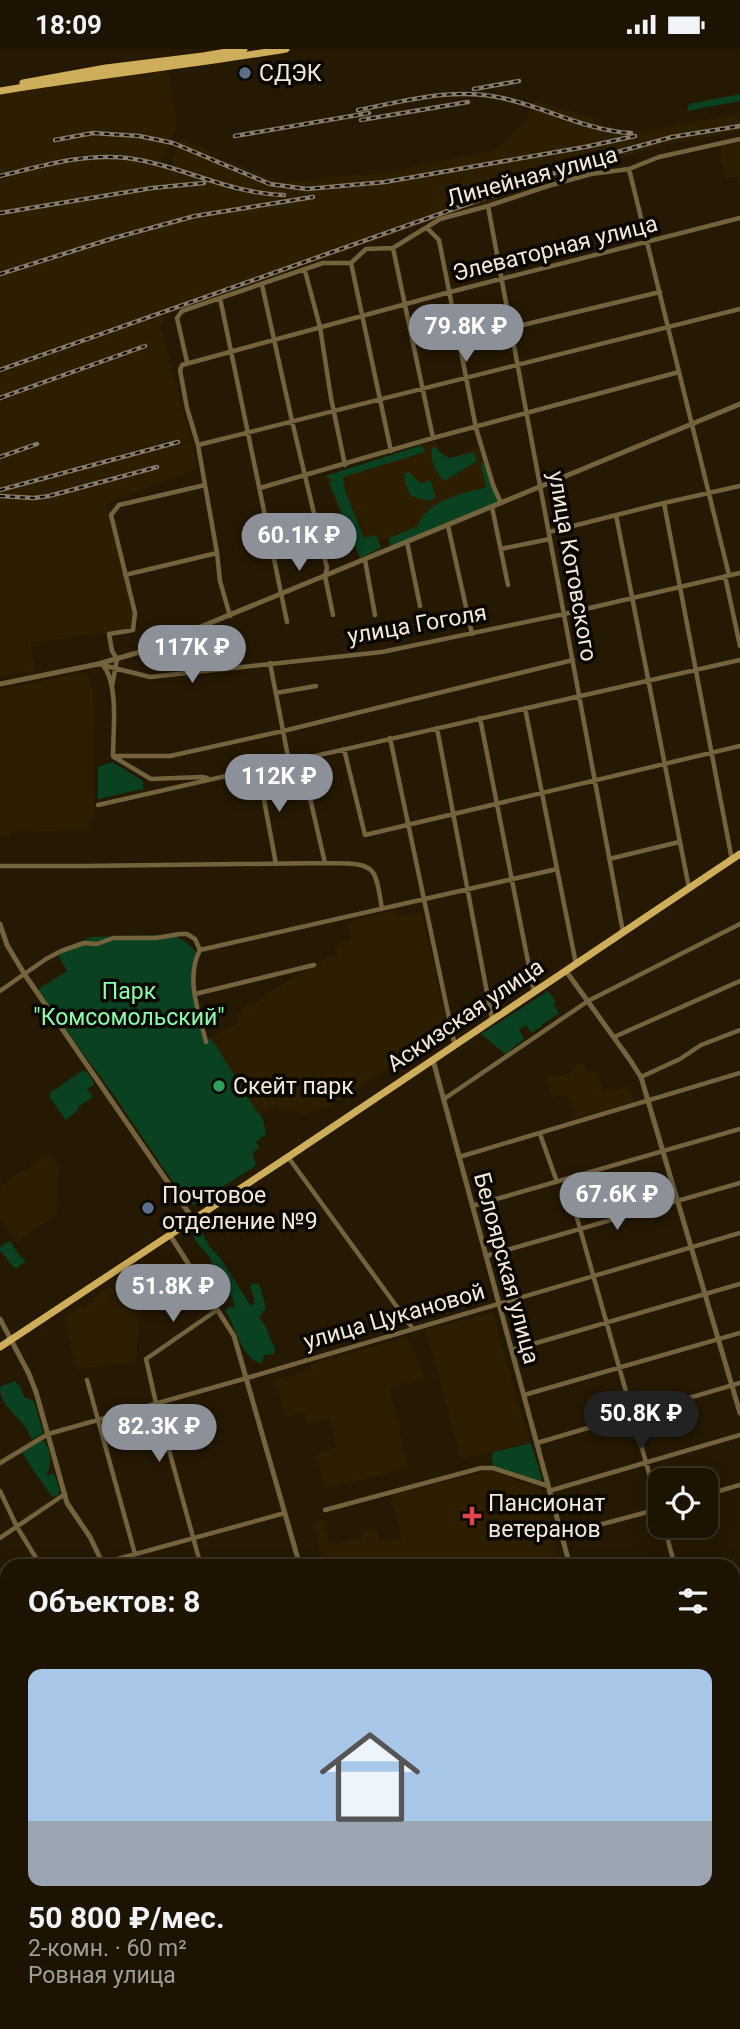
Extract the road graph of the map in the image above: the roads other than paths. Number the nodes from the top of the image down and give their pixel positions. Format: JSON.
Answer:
{"nodes":[{"id":1,"x":244,"y":49,"type":"edge"},
{"id":2,"x":286,"y":49,"type":"edge"},
{"id":3,"x":0,"y":89,"type":"edge"},
{"id":4,"x":740,"y":139,"type":"edge"},
{"id":5,"x":628,"y":169,"type":"junction"},
{"id":6,"x":488,"y":207,"type":"junction"},
{"id":7,"x":740,"y":218,"type":"edge"},
{"id":8,"x":427,"y":228,"type":"junction"},
{"id":9,"x":647,"y":242,"type":"junction"},
{"id":10,"x":393,"y":248,"type":"junction"},
{"id":11,"x":351,"y":263,"type":"junction"},
{"id":12,"x":305,"y":271,"type":"junction"},
{"id":13,"x":500,"y":280,"type":"junction"},
{"id":14,"x":262,"y":285,"type":"junction"},
{"id":15,"x":450,"y":292,"type":"junction"},
{"id":16,"x":660,"y":292,"type":"junction"},
{"id":17,"x":220,"y":297,"type":"junction"},
{"id":18,"x":406,"y":305,"type":"junction"},
{"id":19,"x":740,"y":309,"type":"edge"},
{"id":20,"x":363,"y":316,"type":"junction"},
{"id":21,"x":320,"y":327,"type":"junction"},
{"id":22,"x":668,"y":327,"type":"junction"},
{"id":23,"x":510,"y":328,"type":"junction"},
{"id":24,"x":274,"y":339,"type":"junction"},
{"id":25,"x":231,"y":350,"type":"junction"},
{"id":26,"x":187,"y":362,"type":"junction"},
{"id":27,"x":517,"y":365,"type":"junction"},
{"id":28,"x":679,"y":372,"type":"junction"},
{"id":29,"x":466,"y":377,"type":"junction"},
{"id":30,"x":423,"y":388,"type":"junction"},
{"id":31,"x":379,"y":399,"type":"junction"},
{"id":32,"x":740,"y":404,"type":"edge"},
{"id":33,"x":334,"y":410,"type":"junction"},
{"id":34,"x":527,"y":414,"type":"junction"},
{"id":35,"x":292,"y":421,"type":"junction"},
{"id":36,"x":693,"y":425,"type":"junction"},
{"id":37,"x":476,"y":428,"type":"junction"},
{"id":38,"x":247,"y":432,"type":"junction"},
{"id":39,"x":433,"y":438,"type":"junction"},
{"id":40,"x":198,"y":445,"type":"junction"},
{"id":41,"x":391,"y":451,"type":"junction"},
{"id":42,"x":345,"y":465,"type":"junction"},
{"id":43,"x":306,"y":475,"type":"junction"},
{"id":44,"x":205,"y":485,"type":"junction"},
{"id":45,"x":541,"y":486,"type":"junction"},
{"id":46,"x":740,"y":487,"type":"edge"},
{"id":47,"x":260,"y":488,"type":"junction"},
{"id":48,"x":710,"y":493,"type":"junction"},
{"id":49,"x":501,"y":503,"type":"junction"},
{"id":50,"x":664,"y":503,"type":"junction"},
{"id":51,"x":492,"y":507,"type":"junction"},
{"id":52,"x":616,"y":515,"type":"junction"},
{"id":53,"x":448,"y":526,"type":"junction"},
{"id":54,"x":550,"y":535,"type":"junction"},
{"id":55,"x":407,"y":542,"type":"junction"},
{"id":56,"x":501,"y":549,"type":"junction"},
{"id":57,"x":217,"y":553,"type":"junction"},
{"id":58,"x":365,"y":560,"type":"junction"},
{"id":59,"x":740,"y":573,"type":"edge"},
{"id":60,"x":125,"y":575,"type":"junction"},
{"id":61,"x":325,"y":576,"type":"junction"},
{"id":62,"x":727,"y":576,"type":"junction"},
{"id":63,"x":508,"y":585,"type":"dead end"},
{"id":64,"x":679,"y":587,"type":"junction"},
{"id":65,"x":282,"y":594,"type":"junction"},
{"id":66,"x":632,"y":598,"type":"junction"},
{"id":67,"x":420,"y":606,"type":"dead end"},
{"id":68,"x":564,"y":614,"type":"junction"},
{"id":69,"x":333,"y":615,"type":"dead end"},
{"id":70,"x":375,"y":615,"type":"dead end"},
{"id":71,"x":230,"y":616,"type":"junction"},
{"id":72,"x":288,"y":622,"type":"dead end"},
{"id":73,"x":472,"y":634,"type":"junction"},
{"id":74,"x":740,"y":646,"type":"edge"},
{"id":75,"x":117,"y":659,"type":"junction"},
{"id":76,"x":573,"y":660,"type":"junction"},
{"id":77,"x":740,"y":660,"type":"edge"},
{"id":78,"x":270,"y":663,"type":"junction"},
{"id":79,"x":100,"y":664,"type":"junction"},
{"id":80,"x":116,"y":669,"type":"junction"},
{"id":81,"x":695,"y":669,"type":"junction"},
{"id":82,"x":648,"y":680,"type":"junction"},
{"id":83,"x":0,"y":684,"type":"edge"},
{"id":84,"x":112,"y":686,"type":"junction"},
{"id":85,"x":316,"y":687,"type":"dead end"},
{"id":86,"x":276,"y":693,"type":"junction"},
{"id":87,"x":579,"y":696,"type":"junction"},
{"id":88,"x":525,"y":708,"type":"junction"},
{"id":89,"x":480,"y":718,"type":"junction"},
{"id":90,"x":437,"y":728,"type":"junction"},
{"id":91,"x":283,"y":731,"type":"junction"},
{"id":92,"x":390,"y":739,"type":"junction"},
{"id":93,"x":740,"y":746,"type":"edge"},
{"id":94,"x":344,"y":749,"type":"junction"},
{"id":95,"x":712,"y":753,"type":"junction"},
{"id":96,"x":113,"y":756,"type":"junction"},
{"id":97,"x":301,"y":759,"type":"junction"},
{"id":98,"x":289,"y":762,"type":"junction"},
{"id":99,"x":665,"y":764,"type":"junction"},
{"id":100,"x":258,"y":768,"type":"junction"},
{"id":101,"x":210,"y":779,"type":"junction"},
{"id":102,"x":595,"y":781,"type":"junction"},
{"id":103,"x":542,"y":793,"type":"junction"},
{"id":104,"x":497,"y":804,"type":"junction"},
{"id":105,"x":98,"y":805,"type":"dead end"},
{"id":106,"x":454,"y":814,"type":"junction"},
{"id":107,"x":408,"y":825,"type":"junction"},
{"id":108,"x":680,"y":842,"type":"junction"},
{"id":109,"x":740,"y":855,"type":"edge"},
{"id":110,"x":609,"y":859,"type":"junction"},
{"id":111,"x":732,"y":860,"type":"junction"},
{"id":112,"x":325,"y":863,"type":"junction"},
{"id":113,"x":275,"y":865,"type":"junction"},
{"id":114,"x":0,"y":866,"type":"edge"},
{"id":115,"x":557,"y":869,"type":"junction"},
{"id":116,"x":512,"y":879,"type":"junction"},
{"id":117,"x":689,"y":888,"type":"junction"},
{"id":118,"x":468,"y":889,"type":"junction"},
{"id":119,"x":424,"y":899,"type":"junction"},
{"id":120,"x":382,"y":909,"type":"junction"},
{"id":121,"x":740,"y":924,"type":"edge"},
{"id":122,"x":0,"y":925,"type":"edge"},
{"id":123,"x":623,"y":933,"type":"junction"},
{"id":124,"x":200,"y":950,"type":"junction"},
{"id":125,"x":576,"y":964,"type":"junction"},
{"id":126,"x":314,"y":965,"type":"dead end"},
{"id":127,"x":566,"y":971,"type":"junction"},
{"id":128,"x":25,"y":975,"type":"junction"},
{"id":129,"x":740,"y":981,"type":"edge"},
{"id":130,"x":0,"y":991,"type":"edge"},
{"id":131,"x":534,"y":993,"type":"junction"},
{"id":132,"x":195,"y":994,"type":"junction"},
{"id":133,"x":588,"y":1001,"type":"junction"},
{"id":134,"x":492,"y":1020,"type":"junction"},
{"id":135,"x":740,"y":1030,"type":"edge"},
{"id":136,"x":614,"y":1037,"type":"junction"},
{"id":137,"x":206,"y":1042,"type":"dead end"},
{"id":138,"x":455,"y":1046,"type":"junction"},
{"id":139,"x":433,"y":1060,"type":"junction"},
{"id":140,"x":740,"y":1073,"type":"edge"},
{"id":141,"x":640,"y":1077,"type":"junction"},
{"id":142,"x":444,"y":1099,"type":"junction"},
{"id":143,"x":649,"y":1102,"type":"junction"},
{"id":144,"x":740,"y":1129,"type":"edge"},
{"id":145,"x":540,"y":1134,"type":"junction"},
{"id":146,"x":663,"y":1151,"type":"junction"},
{"id":147,"x":288,"y":1157,"type":"junction"},
{"id":148,"x":459,"y":1157,"type":"junction"},
{"id":149,"x":566,"y":1179,"type":"junction"},
{"id":150,"x":557,"y":1182,"type":"junction"},
{"id":151,"x":740,"y":1183,"type":"edge"},
{"id":152,"x":678,"y":1201,"type":"junction"},
{"id":153,"x":472,"y":1206,"type":"junction"},
{"id":154,"x":193,"y":1219,"type":"junction"},
{"id":155,"x":580,"y":1229,"type":"junction"},
{"id":156,"x":740,"y":1233,"type":"edge"},
{"id":157,"x":170,"y":1234,"type":"junction"},
{"id":158,"x":691,"y":1247,"type":"junction"},
{"id":159,"x":486,"y":1256,"type":"junction"},
{"id":160,"x":593,"y":1276,"type":"junction"},
{"id":161,"x":740,"y":1284,"type":"edge"},
{"id":162,"x":705,"y":1294,"type":"junction"},
{"id":163,"x":499,"y":1304,"type":"junction"},
{"id":164,"x":218,"y":1309,"type":"junction"},
{"id":165,"x":0,"y":1319,"type":"edge"},
{"id":166,"x":606,"y":1323,"type":"junction"},
{"id":167,"x":413,"y":1329,"type":"junction"},
{"id":168,"x":740,"y":1333,"type":"edge"},
{"id":169,"x":12,"y":1339,"type":"junction"},
{"id":170,"x":718,"y":1339,"type":"junction"},
{"id":171,"x":0,"y":1347,"type":"edge"},
{"id":172,"x":512,"y":1350,"type":"junction"},
{"id":173,"x":619,"y":1368,"type":"junction"},
{"id":174,"x":247,"y":1378,"type":"junction"},
{"id":175,"x":87,"y":1380,"type":"dead end"},
{"id":176,"x":740,"y":1383,"type":"edge"},
{"id":177,"x":732,"y":1385,"type":"junction"},
{"id":178,"x":524,"y":1395,"type":"junction"},
{"id":179,"x":156,"y":1403,"type":"junction"},
{"id":180,"x":740,"y":1413,"type":"edge"},
{"id":181,"x":632,"y":1414,"type":"junction"},
{"id":182,"x":98,"y":1419,"type":"junction"},
{"id":183,"x":48,"y":1434,"type":"junction"},
{"id":184,"x":740,"y":1435,"type":"edge"},
{"id":185,"x":537,"y":1443,"type":"junction"},
{"id":186,"x":0,"y":1463,"type":"edge"},
{"id":187,"x":646,"y":1463,"type":"junction"},
{"id":188,"x":648,"y":1470,"type":"edge"},
{"id":189,"x":740,"y":1485,"type":"edge"},
{"id":190,"x":549,"y":1489,"type":"junction"},
{"id":191,"x":0,"y":1491,"type":"edge"},
{"id":192,"x":718,"y":1491,"type":"edge"},
{"id":193,"x":65,"y":1494,"type":"junction"},
{"id":194,"x":325,"y":1510,"type":"dead end"},
{"id":195,"x":285,"y":1513,"type":"junction"},
{"id":196,"x":648,"y":1513,"type":"edge"},
{"id":197,"x":17,"y":1527,"type":"junction"},
{"id":198,"x":561,"y":1535,"type":"junction"},
{"id":199,"x":0,"y":1538,"type":"edge"},
{"id":200,"x":193,"y":1538,"type":"junction"},
{"id":201,"x":667,"y":1538,"type":"edge"},
{"id":202,"x":135,"y":1554,"type":"junction"},
{"id":203,"x":37,"y":1559,"type":"edge"},
{"id":204,"x":99,"y":1559,"type":"edge"},
{"id":205,"x":120,"y":1559,"type":"edge"},
{"id":206,"x":199,"y":1559,"type":"edge"},
{"id":207,"x":298,"y":1559,"type":"edge"},
{"id":208,"x":568,"y":1559,"type":"edge"},
{"id":209,"x":673,"y":1559,"type":"edge"}],
"edges":[{"from":1,"to":3,"type":"main road"},
{"from":2,"to":3,"type":"main road"},
{"from":4,"to":5,"type":"street","name":"Линейная улица"},
{"from":5,"to":6,"type":"street","name":"Линейная улица"},
{"from":5,"to":9,"type":"street"},
{"from":6,"to":8,"type":"street","name":"Линейная улица"},
{"from":6,"to":13,"type":"street","name":"улица Котовского"},
{"from":7,"to":9,"type":"street","name":"Элеваторная улица"},
{"from":8,"to":10,"type":"street","name":"Линейная улица"},
{"from":8,"to":15,"type":"street"},
{"from":9,"to":13,"type":"street","name":"Элеваторная улица"},
{"from":9,"to":16,"type":"street"},
{"from":10,"to":11,"type":"street","name":"Линейная улица"},
{"from":10,"to":18,"type":"street"},
{"from":11,"to":12,"type":"street","name":"Линейная улица"},
{"from":11,"to":20,"type":"street"},
{"from":12,"to":14,"type":"street","name":"Линейная улица"},
{"from":12,"to":21,"type":"street"},
{"from":13,"to":15,"type":"street","name":"Элеваторная улица"},
{"from":13,"to":23,"type":"street","name":"улица Котовского"},
{"from":14,"to":17,"type":"street","name":"Линейная улица"},
{"from":14,"to":24,"type":"street"},
{"from":15,"to":18,"type":"street","name":"Элеваторная улица"},
{"from":15,"to":29,"type":"street"},
{"from":16,"to":22,"type":"street"},
{"from":16,"to":23,"type":"street"},
{"from":17,"to":25,"type":"street"},
{"from":17,"to":26,"type":"street","name":"Линейная улица"},
{"from":18,"to":20,"type":"street","name":"Элеваторная улица"},
{"from":18,"to":30,"type":"street"},
{"from":19,"to":22,"type":"street"},
{"from":20,"to":21,"type":"street","name":"Элеваторная улица"},
{"from":20,"to":31,"type":"street"},
{"from":21,"to":24,"type":"street","name":"Элеваторная улица"},
{"from":21,"to":33,"type":"street"},
{"from":22,"to":27,"type":"street"},
{"from":22,"to":28,"type":"street"},
{"from":23,"to":27,"type":"street","name":"улица Котовского"},
{"from":24,"to":25,"type":"street","name":"Элеваторная улица"},
{"from":24,"to":35,"type":"street"},
{"from":25,"to":26,"type":"street","name":"Элеваторная улица"},
{"from":25,"to":38,"type":"street"},
{"from":26,"to":40,"type":"street"},
{"from":27,"to":29,"type":"street"},
{"from":27,"to":34,"type":"street","name":"улица Котовского"},
{"from":28,"to":34,"type":"street"},
{"from":28,"to":36,"type":"street"},
{"from":29,"to":30,"type":"street"},
{"from":29,"to":37,"type":"street"},
{"from":30,"to":31,"type":"street"},
{"from":30,"to":39,"type":"street"},
{"from":31,"to":33,"type":"street"},
{"from":31,"to":41,"type":"street"},
{"from":32,"to":36,"type":"street"},
{"from":33,"to":35,"type":"street"},
{"from":33,"to":42,"type":"street"},
{"from":34,"to":37,"type":"street"},
{"from":34,"to":45,"type":"street","name":"улица Котовского"},
{"from":35,"to":38,"type":"street"},
{"from":35,"to":43,"type":"street"},
{"from":36,"to":45,"type":"street"},
{"from":36,"to":48,"type":"street"},
{"from":37,"to":39,"type":"street"},
{"from":37,"to":49,"type":"street"},
{"from":38,"to":40,"type":"street"},
{"from":38,"to":47,"type":"street"},
{"from":39,"to":41,"type":"street"},
{"from":40,"to":44,"type":"street"},
{"from":41,"to":42,"type":"street"},
{"from":42,"to":43,"type":"street"},
{"from":43,"to":47,"type":"street"},
{"from":43,"to":61,"type":"street"},
{"from":44,"to":57,"type":"street"},
{"from":44,"to":60,"type":"street"},
{"from":45,"to":49,"type":"street"},
{"from":45,"to":54,"type":"street","name":"улица Котовского"},
{"from":46,"to":48,"type":"street"},
{"from":47,"to":65,"type":"street"},
{"from":48,"to":50,"type":"street"},
{"from":48,"to":62,"type":"street"},
{"from":49,"to":51,"type":"street"},
{"from":50,"to":52,"type":"street"},
{"from":50,"to":64,"type":"street"},
{"from":51,"to":53,"type":"street"},
{"from":51,"to":56,"type":"street"},
{"from":52,"to":54,"type":"street"},
{"from":52,"to":66,"type":"street"},
{"from":53,"to":55,"type":"street"},
{"from":53,"to":73,"type":"street"},
{"from":54,"to":56,"type":"street"},
{"from":54,"to":68,"type":"street","name":"улица Котовского"},
{"from":55,"to":58,"type":"street"},
{"from":55,"to":67,"type":"street"},
{"from":56,"to":63,"type":"street"},
{"from":57,"to":60,"type":"street"},
{"from":57,"to":71,"type":"street"},
{"from":58,"to":61,"type":"street"},
{"from":58,"to":70,"type":"street"},
{"from":59,"to":62,"type":"street","name":"улица Гоголя"},
{"from":60,"to":75,"type":"street"},
{"from":61,"to":65,"type":"street"},
{"from":61,"to":69,"type":"street"},
{"from":62,"to":64,"type":"street","name":"улица Гоголя"},
{"from":62,"to":74,"type":"street"},
{"from":64,"to":66,"type":"street","name":"улица Гоголя"},
{"from":64,"to":81,"type":"street"},
{"from":65,"to":71,"type":"street"},
{"from":65,"to":72,"type":"street"},
{"from":66,"to":68,"type":"street","name":"улица Гоголя"},
{"from":66,"to":82,"type":"street"},
{"from":68,"to":73,"type":"street","name":"улица Гоголя"},
{"from":68,"to":76,"type":"street","name":"улица Котовского"},
{"from":71,"to":75,"type":"street"},
{"from":73,"to":78,"type":"street","name":"улица Гоголя"},
{"from":75,"to":79,"type":"street"},
{"from":75,"to":80,"type":"street"},
{"from":76,"to":87,"type":"street","name":"улица Котовского"},
{"from":76,"to":91,"type":"street"},
{"from":77,"to":81,"type":"street"},
{"from":78,"to":80,"type":"street","name":"улица Гоголя"},
{"from":78,"to":86,"type":"street"},
{"from":79,"to":80,"type":"street","name":"улица Гоголя"},
{"from":79,"to":83,"type":"street"},
{"from":79,"to":84,"type":"street"},
{"from":80,"to":84,"type":"street"},
{"from":81,"to":82,"type":"street"},
{"from":81,"to":95,"type":"street"},
{"from":82,"to":87,"type":"street"},
{"from":82,"to":99,"type":"street"},
{"from":84,"to":96,"type":"street"},
{"from":85,"to":86,"type":"street"},
{"from":86,"to":91,"type":"street"},
{"from":87,"to":88,"type":"street"},
{"from":87,"to":102,"type":"street","name":"улица Котовского"},
{"from":88,"to":89,"type":"street"},
{"from":88,"to":103,"type":"street"},
{"from":89,"to":90,"type":"street"},
{"from":89,"to":104,"type":"street"},
{"from":90,"to":92,"type":"street"},
{"from":90,"to":106,"type":"street"},
{"from":91,"to":96,"type":"street"},
{"from":91,"to":98,"type":"street"},
{"from":92,"to":94,"type":"street"},
{"from":92,"to":107,"type":"street"},
{"from":93,"to":95,"type":"street"},
{"from":94,"to":97,"type":"street"},
{"from":94,"to":107,"type":"street"},
{"from":95,"to":99,"type":"street"},
{"from":95,"to":111,"type":"street"},
{"from":96,"to":101,"type":"street"},
{"from":97,"to":98,"type":"street"},
{"from":97,"to":112,"type":"street"},
{"from":98,"to":100,"type":"street"},
{"from":99,"to":102,"type":"street"},
{"from":99,"to":108,"type":"street"},
{"from":100,"to":101,"type":"street"},
{"from":100,"to":113,"type":"street"},
{"from":101,"to":105,"type":"street"},
{"from":102,"to":103,"type":"street"},
{"from":102,"to":110,"type":"street","name":"улица Котовского"},
{"from":103,"to":104,"type":"street"},
{"from":103,"to":115,"type":"street"},
{"from":104,"to":106,"type":"street"},
{"from":104,"to":116,"type":"street"},
{"from":106,"to":107,"type":"street"},
{"from":106,"to":118,"type":"street"},
{"from":107,"to":119,"type":"street"},
{"from":108,"to":110,"type":"street"},
{"from":108,"to":117,"type":"street"},
{"from":109,"to":111,"type":"main road","name":"Аскизская улица"},
{"from":110,"to":123,"type":"street","name":"улица Котовского"},
{"from":111,"to":117,"type":"main road","name":"Аскизская улица"},
{"from":112,"to":113,"type":"street"},
{"from":112,"to":120,"type":"street"},
{"from":113,"to":114,"type":"street"},
{"from":115,"to":116,"type":"street"},
{"from":115,"to":125,"type":"street"},
{"from":116,"to":118,"type":"street"},
{"from":116,"to":131,"type":"street"},
{"from":117,"to":123,"type":"main road","name":"Аскизская улица"},
{"from":118,"to":119,"type":"street"},
{"from":118,"to":134,"type":"street"},
{"from":119,"to":120,"type":"street"},
{"from":119,"to":138,"type":"street"},
{"from":120,"to":124,"type":"street"},
{"from":121,"to":133,"type":"street"},
{"from":122,"to":128,"type":"street"},
{"from":123,"to":125,"type":"main road","name":"Аскизская улица"},
{"from":124,"to":128,"type":"street"},
{"from":124,"to":132,"type":"street"},
{"from":125,"to":127,"type":"main road","name":"Аскизская улица"},
{"from":126,"to":132,"type":"street"},
{"from":127,"to":131,"type":"main road","name":"Аскизская улица"},
{"from":127,"to":133,"type":"street"},
{"from":128,"to":130,"type":"street"},
{"from":128,"to":154,"type":"street"},
{"from":129,"to":136,"type":"street"},
{"from":131,"to":134,"type":"main road","name":"Аскизская улица"},
{"from":132,"to":137,"type":"street"},
{"from":133,"to":136,"type":"street"},
{"from":133,"to":142,"type":"street"},
{"from":134,"to":138,"type":"main road","name":"Аскизская улица"},
{"from":135,"to":141,"type":"street"},
{"from":136,"to":141,"type":"street"},
{"from":138,"to":139,"type":"main road","name":"Аскизская улица"},
{"from":139,"to":142,"type":"street","name":"Белоярская улица"},
{"from":139,"to":147,"type":"main road","name":"Аскизская улица"},
{"from":140,"to":143,"type":"street"},
{"from":141,"to":143,"type":"street"},
{"from":142,"to":148,"type":"street","name":"Белоярская улица"},
{"from":143,"to":145,"type":"street"},
{"from":143,"to":146,"type":"street"},
{"from":144,"to":146,"type":"street"},
{"from":145,"to":148,"type":"street"},
{"from":145,"to":150,"type":"street"},
{"from":146,"to":149,"type":"street"},
{"from":146,"to":152,"type":"street"},
{"from":147,"to":154,"type":"main road","name":"Аскизская улица"},
{"from":147,"to":167,"type":"street"},
{"from":148,"to":153,"type":"street","name":"Белоярская улица"},
{"from":149,"to":150,"type":"street"},
{"from":149,"to":155,"type":"street"},
{"from":150,"to":153,"type":"street"},
{"from":151,"to":152,"type":"street"},
{"from":152,"to":155,"type":"street"},
{"from":152,"to":158,"type":"street"},
{"from":153,"to":159,"type":"street","name":"Белоярская улица"},
{"from":154,"to":157,"type":"main road","name":"Аскизская улица"},
{"from":155,"to":159,"type":"street"},
{"from":155,"to":160,"type":"street"},
{"from":156,"to":158,"type":"street","name":"улица Цукановой"},
{"from":157,"to":164,"type":"street"},
{"from":157,"to":169,"type":"main road","name":"Аскизская улица"},
{"from":158,"to":160,"type":"street","name":"улица Цукановой"},
{"from":158,"to":162,"type":"street"},
{"from":159,"to":163,"type":"street","name":"Белоярская улица"},
{"from":160,"to":163,"type":"street","name":"улица Цукановой"},
{"from":160,"to":166,"type":"street"},
{"from":161,"to":162,"type":"street"},
{"from":162,"to":166,"type":"street"},
{"from":162,"to":170,"type":"street"},
{"from":163,"to":167,"type":"street","name":"улица Цукановой"},
{"from":163,"to":172,"type":"street","name":"Белоярская улица"},
{"from":164,"to":174,"type":"street"},
{"from":164,"to":179,"type":"street"},
{"from":165,"to":169,"type":"street"},
{"from":166,"to":172,"type":"street"},
{"from":166,"to":173,"type":"street"},
{"from":167,"to":174,"type":"street","name":"улица Цукановой"},
{"from":168,"to":170,"type":"street"},
{"from":169,"to":171,"type":"main road","name":"Аскизская улица"},
{"from":169,"to":183,"type":"street"},
{"from":170,"to":173,"type":"street"},
{"from":170,"to":177,"type":"street"},
{"from":172,"to":178,"type":"street","name":"Белоярская улица"},
{"from":173,"to":178,"type":"street"},
{"from":173,"to":181,"type":"street"},
{"from":174,"to":179,"type":"street","name":"улица Цукановой"},
{"from":174,"to":195,"type":"street"},
{"from":175,"to":182,"type":"street"},
{"from":176,"to":177,"type":"street"},
{"from":177,"to":180,"type":"street"},
{"from":177,"to":181,"type":"street"},
{"from":178,"to":185,"type":"street","name":"Белоярская улица"},
{"from":179,"to":182,"type":"street","name":"улица Цукановой"},
{"from":179,"to":200,"type":"street"},
{"from":181,"to":185,"type":"street"},
{"from":181,"to":187,"type":"street"},
{"from":182,"to":183,"type":"street","name":"улица Цукановой"},
{"from":182,"to":202,"type":"street"},
{"from":183,"to":186,"type":"street","name":"улица Цукановой"},
{"from":183,"to":193,"type":"street"},
{"from":184,"to":187,"type":"street"},
{"from":185,"to":190,"type":"street","name":"Белоярская улица"},
{"from":187,"to":188,"type":"street"},
{"from":187,"to":190,"type":"street"},
{"from":189,"to":192,"type":"street"},
{"from":190,"to":194,"type":"street"},
{"from":190,"to":198,"type":"street","name":"Белоярская улица"},
{"from":191,"to":197,"type":"street"},
{"from":193,"to":197,"type":"street"},
{"from":193,"to":204,"type":"street"},
{"from":195,"to":200,"type":"street"},
{"from":195,"to":207,"type":"street"},
{"from":196,"to":198,"type":"street"},
{"from":197,"to":199,"type":"street"},
{"from":197,"to":203,"type":"street"},
{"from":198,"to":208,"type":"street","name":"Белоярская улица"},
{"from":200,"to":202,"type":"street"},
{"from":200,"to":206,"type":"street"},
{"from":201,"to":209,"type":"street"},
{"from":202,"to":205,"type":"street"}]}
